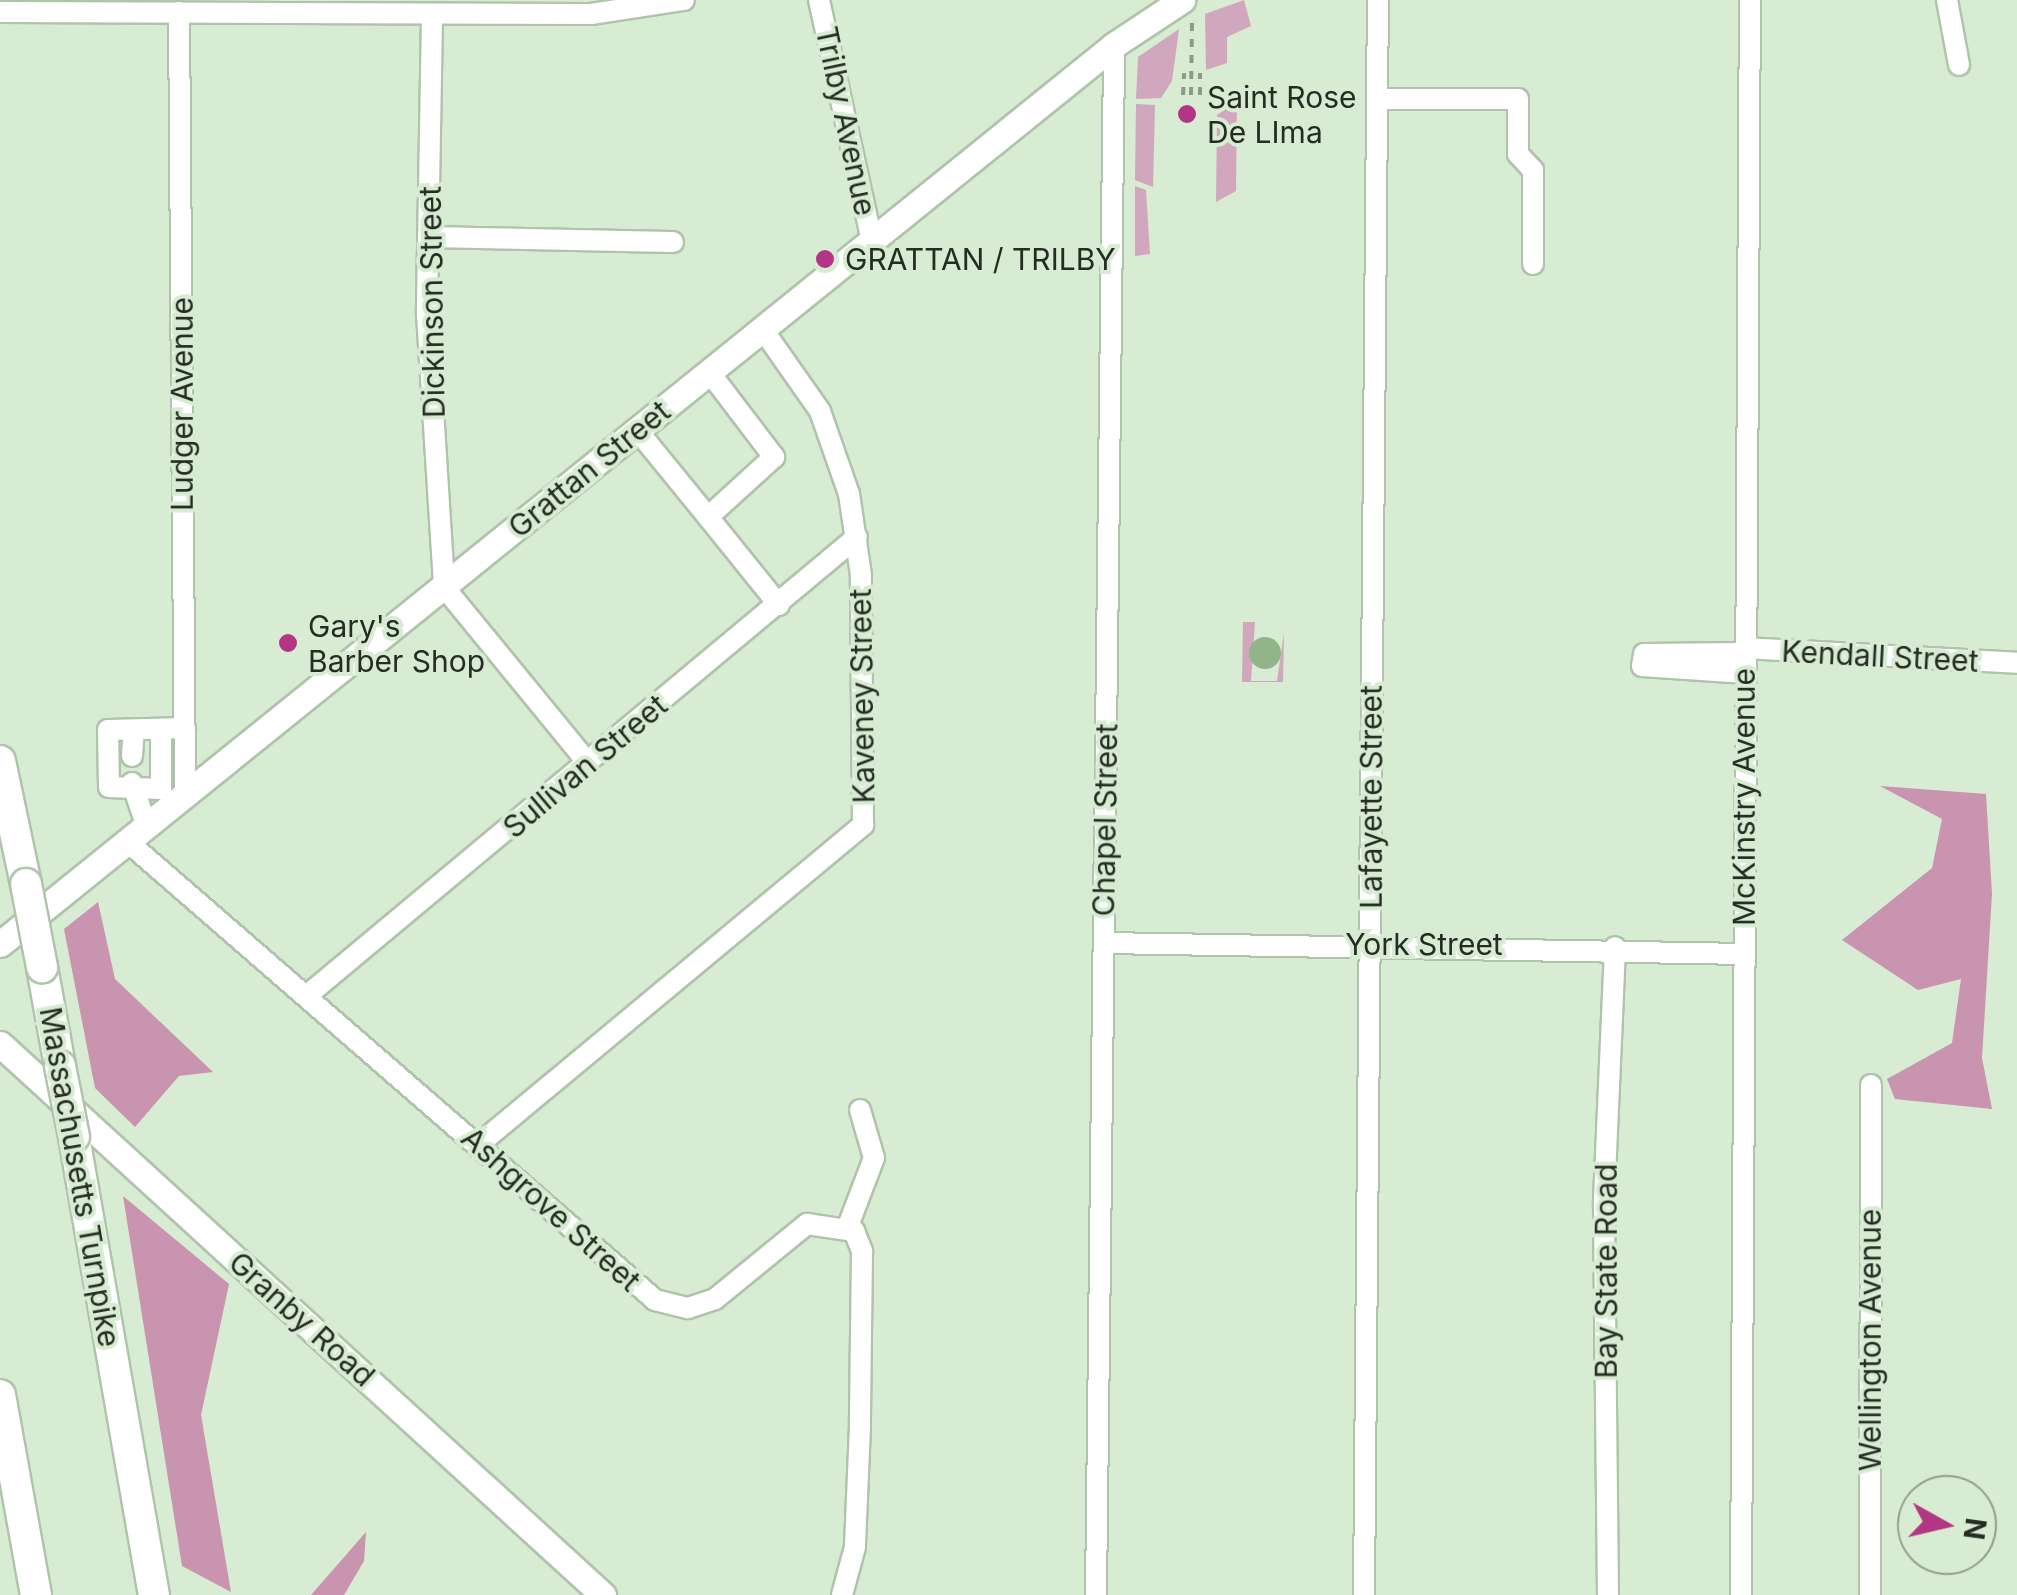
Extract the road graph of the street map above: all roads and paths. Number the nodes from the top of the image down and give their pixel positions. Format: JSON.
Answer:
{"nodes":[{"id":1,"x":684,"y":0,"type":"edge"},
{"id":2,"x":820,"y":0,"type":"edge"},
{"id":3,"x":1378,"y":0,"type":"edge"},
{"id":4,"x":1750,"y":0,"type":"edge"},
{"id":5,"x":1947,"y":0,"type":"edge"},
{"id":6,"x":1175,"y":7,"type":"edge"},
{"id":7,"x":0,"y":12,"type":"edge"},
{"id":8,"x":179,"y":12,"type":"junction"},
{"id":9,"x":432,"y":17,"type":"junction"},
{"id":10,"x":1114,"y":45,"type":"junction"},
{"id":11,"x":1960,"y":65,"type":"dead end"},
{"id":12,"x":1184,"y":73,"type":"dead end"},
{"id":13,"x":1200,"y":73,"type":"dead end"},
{"id":14,"x":1183,"y":95,"type":"dead end"},
{"id":15,"x":1191,"y":95,"type":"dead end"},
{"id":16,"x":1200,"y":95,"type":"dead end"},
{"id":17,"x":1222,"y":100,"type":"dead end"},
{"id":18,"x":1378,"y":100,"type":"junction"},
{"id":19,"x":1213,"y":104,"type":"dead end"},
{"id":20,"x":428,"y":237,"type":"junction"},
{"id":21,"x":673,"y":242,"type":"dead end"},
{"id":22,"x":872,"y":242,"type":"junction"},
{"id":23,"x":1533,"y":264,"type":"dead end"},
{"id":24,"x":762,"y":330,"type":"junction"},
{"id":25,"x":710,"y":373,"type":"junction"},
{"id":26,"x":638,"y":430,"type":"junction"},
{"id":27,"x":708,"y":517,"type":"junction"},
{"id":28,"x":856,"y":537,"type":"junction"},
{"id":29,"x":444,"y":587,"type":"junction"},
{"id":30,"x":779,"y":605,"type":"junction"},
{"id":31,"x":1745,"y":658,"type":"junction"},
{"id":32,"x":2017,"y":663,"type":"edge"},
{"id":33,"x":184,"y":728,"type":"junction"},
{"id":34,"x":161,"y":729,"type":"junction"},
{"id":35,"x":134,"y":730,"type":"junction"},
{"id":36,"x":132,"y":756,"type":"dead end"},
{"id":37,"x":0,"y":760,"type":"edge"},
{"id":38,"x":588,"y":763,"type":"junction"},
{"id":39,"x":132,"y":786,"type":"junction"},
{"id":40,"x":185,"y":797,"type":"junction"},
{"id":41,"x":138,"y":835,"type":"junction"},
{"id":42,"x":1104,"y":943,"type":"junction"},
{"id":43,"x":0,"y":944,"type":"edge"},
{"id":44,"x":1370,"y":944,"type":"junction"},
{"id":45,"x":1615,"y":948,"type":"junction"},
{"id":46,"x":1744,"y":954,"type":"junction"},
{"id":47,"x":310,"y":992,"type":"junction"},
{"id":48,"x":0,"y":1044,"type":"edge"},
{"id":49,"x":1871,"y":1085,"type":"dead end"},
{"id":50,"x":860,"y":1110,"type":"dead end"},
{"id":51,"x":478,"y":1145,"type":"junction"},
{"id":52,"x":848,"y":1226,"type":"junction"},
{"id":53,"x":0,"y":1395,"type":"edge"},
{"id":54,"x":36,"y":1595,"type":"edge"},
{"id":55,"x":154,"y":1595,"type":"edge"},
{"id":56,"x":603,"y":1595,"type":"edge"},
{"id":57,"x":842,"y":1595,"type":"edge"},
{"id":58,"x":1096,"y":1595,"type":"edge"},
{"id":59,"x":1364,"y":1595,"type":"edge"},
{"id":60,"x":1608,"y":1595,"type":"edge"},
{"id":61,"x":1741,"y":1595,"type":"edge"},
{"id":62,"x":1870,"y":1595,"type":"edge"}],
"edges":[{"from":1,"to":9,"type":"street"},
{"from":2,"to":22,"type":"street","name":"Trilby Avenue"},
{"from":3,"to":18,"type":"street","name":"Lafayette Street"},
{"from":4,"to":31,"type":"street","name":"McKinstry Avenue"},
{"from":5,"to":11,"type":"street"},
{"from":6,"to":10,"type":"main road","name":"Grattan Street"},
{"from":6,"to":15,"type":"path"},
{"from":7,"to":8,"type":"street"},
{"from":8,"to":9,"type":"street"},
{"from":8,"to":33,"type":"street","name":"Ludger Avenue"},
{"from":9,"to":20,"type":"street","name":"Dickinson Street"},
{"from":10,"to":22,"type":"main road","name":"Grattan Street"},
{"from":10,"to":42,"type":"street","name":"Chapel Street"},
{"from":12,"to":14,"type":"path"},
{"from":13,"to":16,"type":"path"},
{"from":17,"to":19,"type":"path"},
{"from":18,"to":23,"type":"street"},
{"from":18,"to":44,"type":"street","name":"Lafayette Street"},
{"from":20,"to":21,"type":"street"},
{"from":20,"to":29,"type":"street","name":"Dickinson Street"},
{"from":22,"to":24,"type":"main road","name":"Grattan Street"},
{"from":24,"to":25,"type":"main road","name":"Grattan Street"},
{"from":24,"to":28,"type":"street","name":"Kaveney Street"},
{"from":25,"to":26,"type":"main road","name":"Grattan Street"},
{"from":25,"to":27,"type":"street"},
{"from":26,"to":27,"type":"street"},
{"from":26,"to":29,"type":"main road","name":"Grattan Street"},
{"from":27,"to":30,"type":"street"},
{"from":28,"to":30,"type":"street","name":"Sullivan Street"},
{"from":28,"to":51,"type":"street","name":"Kaveney Street"},
{"from":29,"to":38,"type":"street"},
{"from":29,"to":40,"type":"main road","name":"Grattan Street"},
{"from":30,"to":38,"type":"street","name":"Sullivan Street"},
{"from":31,"to":32,"type":"street","name":"Kendall Street"},
{"from":31,"to":46,"type":"street","name":"McKinstry Avenue"},
{"from":33,"to":34,"type":"street"},
{"from":33,"to":40,"type":"street","name":"Ludger Avenue"},
{"from":34,"to":35,"type":"street"},
{"from":34,"to":39,"type":"street"},
{"from":35,"to":36,"type":"street"},
{"from":35,"to":39,"type":"street"},
{"from":37,"to":55,"type":"highway","name":"Massachusetts Turnpike","bridge":true},
{"from":38,"to":47,"type":"street","name":"Sullivan Street"},
{"from":39,"to":41,"type":"street"},
{"from":40,"to":41,"type":"main road","name":"Grattan Street"},
{"from":41,"to":43,"type":"main road","name":"Grattan Street"},
{"from":41,"to":47,"type":"street","name":"Ashgrove Street"},
{"from":42,"to":44,"type":"street","name":"York Street"},
{"from":42,"to":58,"type":"street","name":"Chapel Street"},
{"from":44,"to":45,"type":"street","name":"York Street"},
{"from":44,"to":59,"type":"street","name":"Lafayette Street"},
{"from":45,"to":46,"type":"street","name":"York Street"},
{"from":45,"to":60,"type":"street","name":"Bay State Road"},
{"from":46,"to":61,"type":"street","name":"McKinstry Avenue"},
{"from":47,"to":51,"type":"street","name":"Ashgrove Street"},
{"from":48,"to":56,"type":"main road","name":"Granby Road"},
{"from":49,"to":62,"type":"street","name":"Wellington Avenue"},
{"from":50,"to":52,"type":"street"},
{"from":51,"to":52,"type":"street","name":"Ashgrove Street"},
{"from":52,"to":57,"type":"street"},
{"from":53,"to":54,"type":"highway"}]}
